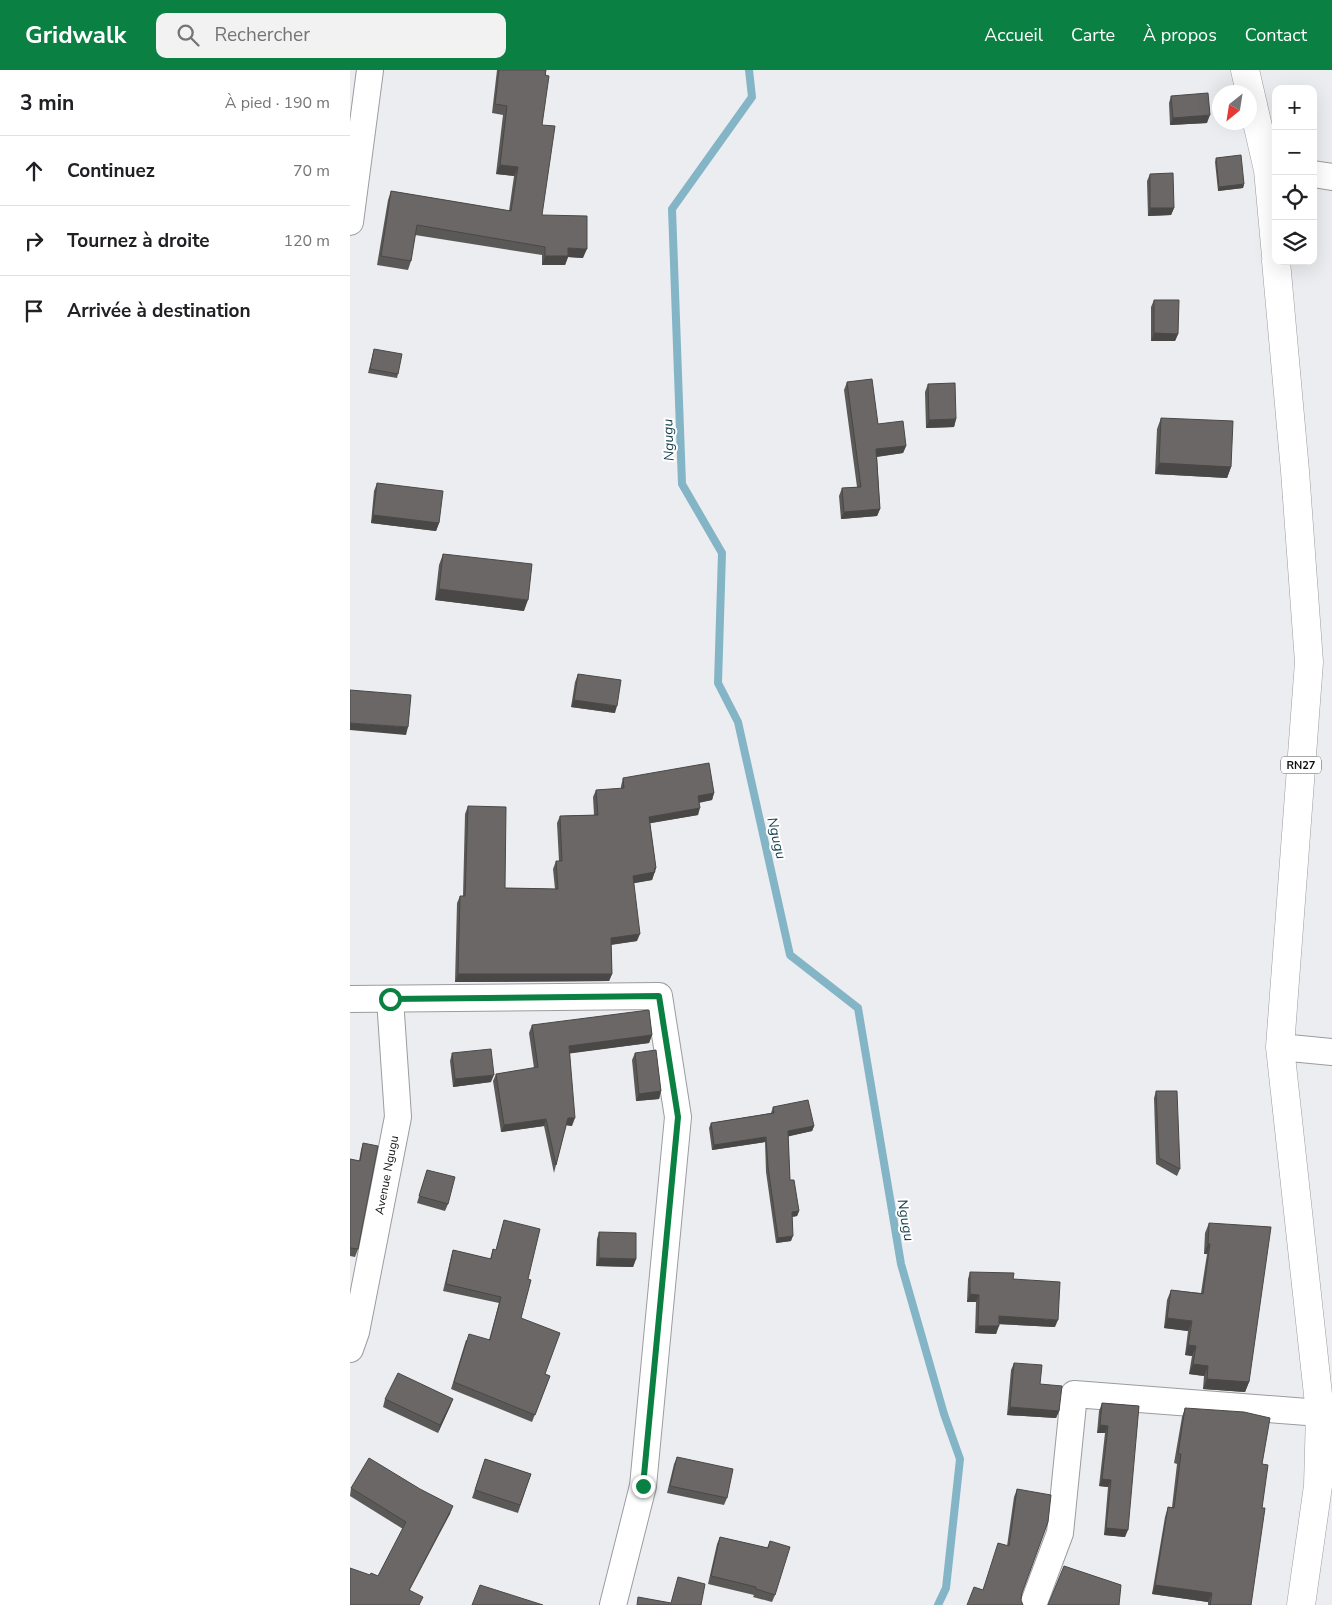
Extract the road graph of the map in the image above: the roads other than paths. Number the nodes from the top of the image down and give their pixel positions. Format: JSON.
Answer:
{"nodes":[{"id":1,"x":370,"y":70,"type":"edge"},
{"id":2,"x":1245,"y":70,"type":"edge"},
{"id":3,"x":1272,"y":170,"type":"edge"},
{"id":4,"x":1317,"y":174,"type":"edge"},
{"id":5,"x":1272,"y":175,"type":"edge"},
{"id":6,"x":1332,"y":176,"type":"edge"},
{"id":7,"x":1274,"y":220,"type":"edge"},
{"id":8,"x":350,"y":222,"type":"edge"},
{"id":9,"x":1276,"y":265,"type":"edge"},
{"id":10,"x":350,"y":999,"type":"edge"},
{"id":11,"x":390,"y":999,"type":"junction"},
{"id":12,"x":1280,"y":1047,"type":"junction"},
{"id":13,"x":1332,"y":1052,"type":"edge"},
{"id":14,"x":350,"y":1349,"type":"edge"},
{"id":15,"x":1320,"y":1413,"type":"junction"},
{"id":16,"x":1325,"y":1489,"type":"edge"},
{"id":17,"x":613,"y":1605,"type":"edge"},
{"id":18,"x":1033,"y":1605,"type":"edge"},
{"id":19,"x":1301,"y":1605,"type":"edge"}],
"edges":[{"from":1,"to":8,"type":"street"},
{"from":2,"to":3,"type":"main road"},
{"from":4,"to":6,"type":"street"},
{"from":5,"to":7,"type":"main road"},
{"from":9,"to":12,"type":"main road","number":"RN27"},
{"from":10,"to":11,"type":"street"},
{"from":11,"to":14,"type":"street","name":"Avenue Ngugu"},
{"from":11,"to":17,"type":"street"},
{"from":12,"to":13,"type":"street"},
{"from":12,"to":15,"type":"main road","number":"RN27"},
{"from":15,"to":16,"type":"main road","number":"RN27"},
{"from":15,"to":18,"type":"street"},
{"from":16,"to":19,"type":"main road","number":"RN27"}]}
